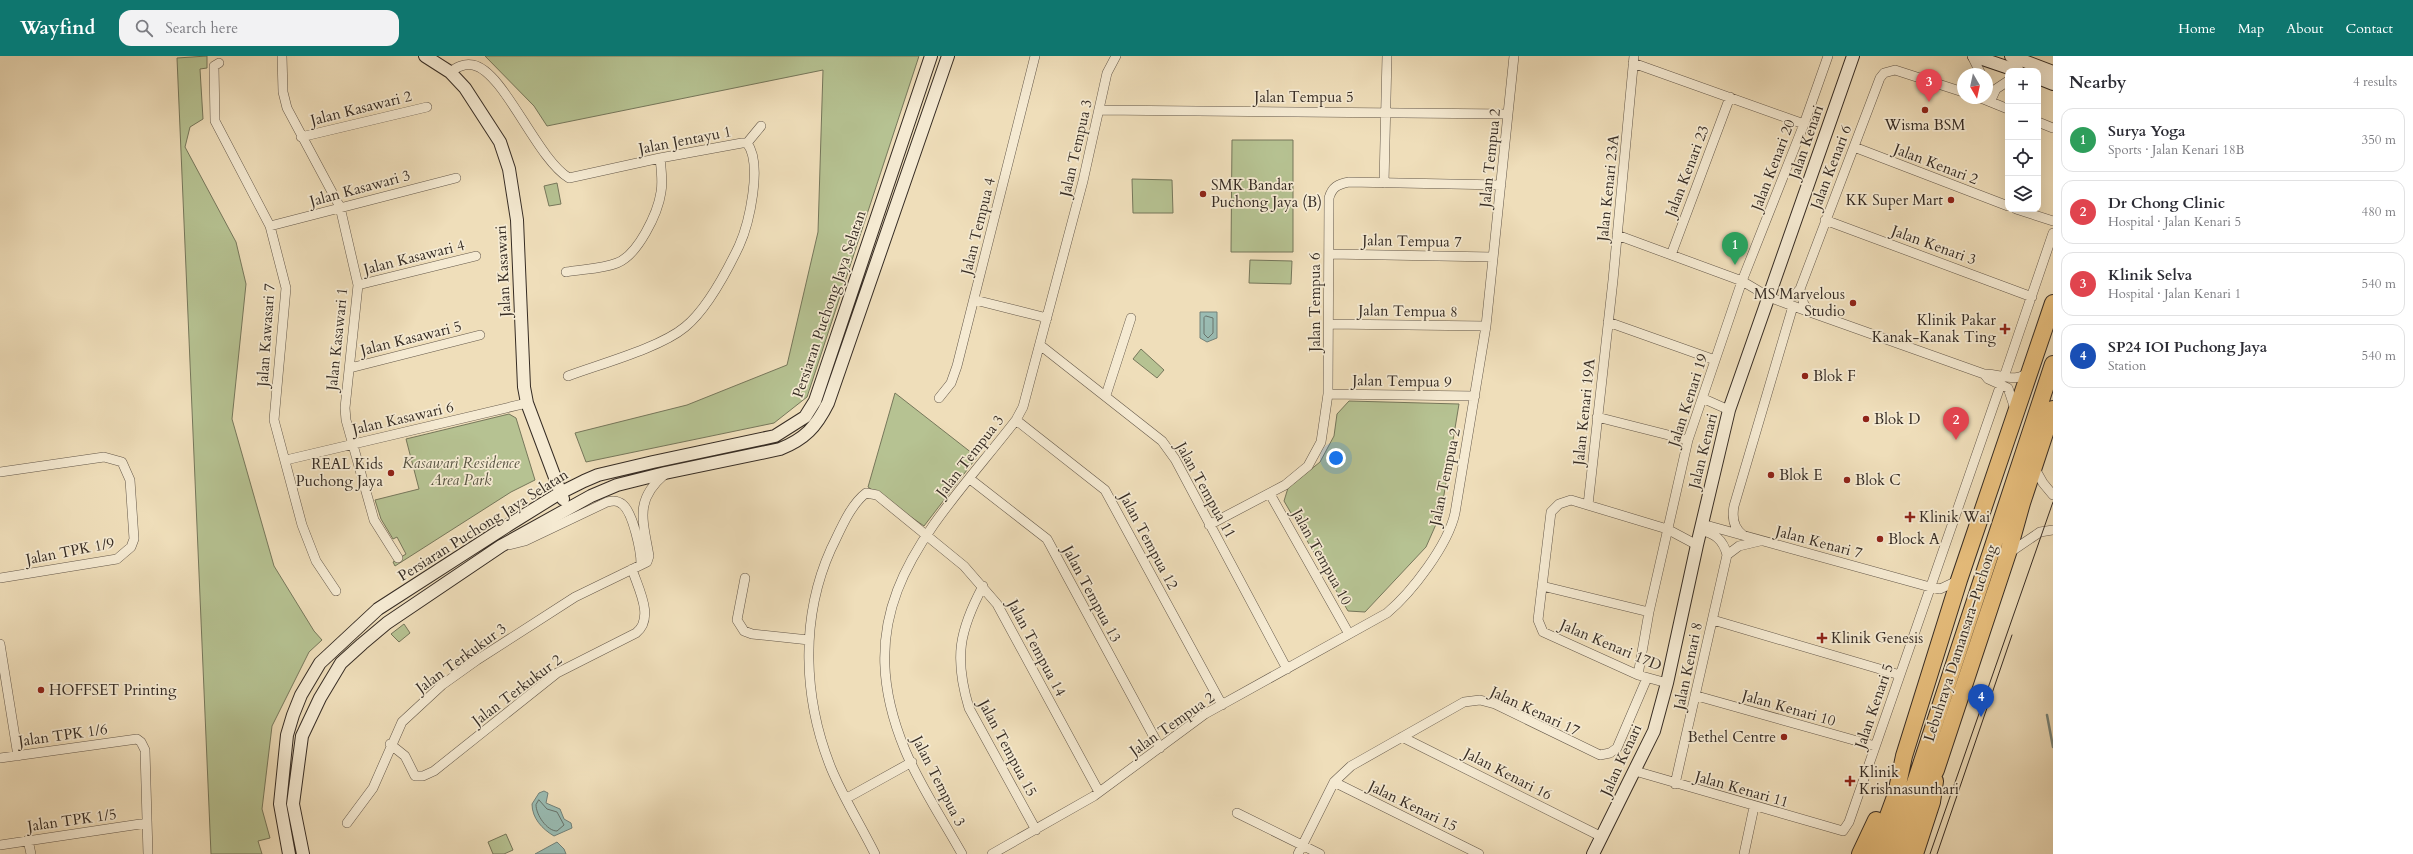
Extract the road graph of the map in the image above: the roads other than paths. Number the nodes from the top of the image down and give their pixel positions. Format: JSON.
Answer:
{"nodes":[{"id":1,"x":282,"y":56,"type":"edge"},
{"id":2,"x":426,"y":56,"type":"edge"},
{"id":3,"x":931,"y":56,"type":"edge"},
{"id":4,"x":948,"y":56,"type":"edge"},
{"id":5,"x":1036,"y":56,"type":"edge"},
{"id":6,"x":1116,"y":56,"type":"edge"},
{"id":7,"x":1387,"y":56,"type":"edge"},
{"id":8,"x":1514,"y":56,"type":"edge"},
{"id":9,"x":1853,"y":56,"type":"edge"},
{"id":10,"x":1973,"y":56,"type":"edge"},
{"id":11,"x":2011,"y":56,"type":"edge"},
{"id":12,"x":1828,"y":57,"type":"edge"},
{"id":13,"x":1634,"y":59,"type":"edge"},
{"id":14,"x":219,"y":63,"type":"dead end"},
{"id":15,"x":1978,"y":68,"type":"edge"},
{"id":16,"x":2009,"y":68,"type":"edge"},
{"id":17,"x":450,"y":72,"type":"junction"},
{"id":18,"x":2053,"y":72,"type":"edge"},
{"id":19,"x":2041,"y":79,"type":"edge"},
{"id":20,"x":2005,"y":83,"type":"edge"},
{"id":21,"x":2053,"y":84,"type":"edge"},
{"id":22,"x":1957,"y":90,"type":"edge"},
{"id":23,"x":1993,"y":96,"type":"edge"},
{"id":24,"x":1730,"y":97,"type":"junction"},
{"id":25,"x":1993,"y":103,"type":"edge"},
{"id":26,"x":427,"y":107,"type":"dead end"},
{"id":27,"x":2005,"y":108,"type":"edge"},
{"id":28,"x":1099,"y":110,"type":"junction"},
{"id":29,"x":1386,"y":112,"type":"junction"},
{"id":30,"x":1508,"y":114,"type":"junction"},
{"id":31,"x":2041,"y":123,"type":"edge"},
{"id":32,"x":1804,"y":124,"type":"junction"},
{"id":33,"x":761,"y":126,"type":"dead end"},
{"id":34,"x":2053,"y":128,"type":"edge"},
{"id":35,"x":301,"y":137,"type":"junction"},
{"id":36,"x":747,"y":143,"type":"junction"},
{"id":37,"x":1854,"y":147,"type":"junction"},
{"id":38,"x":660,"y":158,"type":"junction"},
{"id":39,"x":456,"y":178,"type":"dead end"},
{"id":40,"x":1384,"y":183,"type":"junction"},
{"id":41,"x":1501,"y":185,"type":"junction"},
{"id":42,"x":2005,"y":205,"type":"edge"},
{"id":43,"x":340,"y":208,"type":"junction"},
{"id":44,"x":2025,"y":212,"type":"edge"},
{"id":45,"x":1826,"y":220,"type":"junction"},
{"id":46,"x":2053,"y":221,"type":"edge"},
{"id":47,"x":270,"y":226,"type":"junction"},
{"id":48,"x":2053,"y":234,"type":"edge"},
{"id":49,"x":1617,"y":235,"type":"junction"},
{"id":50,"x":1330,"y":254,"type":"junction"},
{"id":51,"x":1670,"y":255,"type":"junction"},
{"id":52,"x":476,"y":256,"type":"dead end"},
{"id":53,"x":1493,"y":257,"type":"junction"},
{"id":54,"x":566,"y":272,"type":"dead end"},
{"id":55,"x":1742,"y":281,"type":"junction"},
{"id":56,"x":358,"y":285,"type":"junction"},
{"id":57,"x":1800,"y":289,"type":"junction"},
{"id":58,"x":2032,"y":296,"type":"junction"},
{"id":59,"x":1773,"y":298,"type":"junction"},
{"id":60,"x":975,"y":300,"type":"junction"},
{"id":61,"x":2053,"y":302,"type":"edge"},
{"id":62,"x":1793,"y":306,"type":"junction"},
{"id":63,"x":1813,"y":313,"type":"junction"},
{"id":64,"x":1047,"y":318,"type":"junction"},
{"id":65,"x":1131,"y":318,"type":"dead end"},
{"id":66,"x":1608,"y":322,"type":"junction"},
{"id":67,"x":1329,"y":324,"type":"junction"},
{"id":68,"x":1486,"y":326,"type":"junction"},
{"id":69,"x":480,"y":335,"type":"dead end"},
{"id":70,"x":1040,"y":345,"type":"junction"},
{"id":71,"x":1715,"y":360,"type":"junction"},
{"id":72,"x":2053,"y":364,"type":"edge"},
{"id":73,"x":350,"y":368,"type":"junction"},
{"id":74,"x":2032,"y":368,"type":"junction"},
{"id":75,"x":568,"y":376,"type":"dead end"},
{"id":76,"x":2003,"y":381,"type":"junction"},
{"id":77,"x":1328,"y":394,"type":"junction"},
{"id":78,"x":1106,"y":395,"type":"junction"},
{"id":79,"x":1475,"y":396,"type":"junction"},
{"id":80,"x":939,"y":398,"type":"dead end"},
{"id":81,"x":1702,"y":398,"type":"junction"},
{"id":82,"x":527,"y":403,"type":"junction"},
{"id":83,"x":2053,"y":409,"type":"edge"},
{"id":84,"x":1729,"y":410,"type":"junction"},
{"id":85,"x":2016,"y":416,"type":"junction"},
{"id":86,"x":1597,"y":417,"type":"junction"},
{"id":87,"x":1016,"y":420,"type":"junction"},
{"id":88,"x":1688,"y":440,"type":"junction"},
{"id":89,"x":354,"y":444,"type":"junction"},
{"id":90,"x":286,"y":460,"type":"junction"},
{"id":91,"x":2033,"y":466,"type":"junction"},
{"id":92,"x":0,"y":472,"type":"edge"},
{"id":93,"x":665,"y":473,"type":"junction"},
{"id":94,"x":970,"y":479,"type":"junction"},
{"id":95,"x":560,"y":493,"type":"junction"},
{"id":96,"x":1270,"y":494,"type":"junction"},
{"id":97,"x":2053,"y":495,"type":"edge"},
{"id":98,"x":1588,"y":505,"type":"junction"},
{"id":99,"x":567,"y":510,"type":"junction"},
{"id":100,"x":1209,"y":525,"type":"junction"},
{"id":101,"x":1701,"y":527,"type":"junction"},
{"id":102,"x":1667,"y":529,"type":"junction"},
{"id":103,"x":2053,"y":530,"type":"edge"},
{"id":104,"x":926,"y":536,"type":"junction"},
{"id":105,"x":1744,"y":536,"type":"junction"},
{"id":106,"x":1761,"y":541,"type":"junction"},
{"id":107,"x":1697,"y":545,"type":"junction"},
{"id":108,"x":501,"y":546,"type":"junction"},
{"id":109,"x":2008,"y":553,"type":"junction"},
{"id":110,"x":1727,"y":554,"type":"junction"},
{"id":111,"x":398,"y":558,"type":"dead end"},
{"id":112,"x":641,"y":564,"type":"junction"},
{"id":113,"x":632,"y":569,"type":"junction"},
{"id":114,"x":0,"y":578,"type":"edge"},
{"id":115,"x":745,"y":578,"type":"dead end"},
{"id":116,"x":1959,"y":580,"type":"junction"},
{"id":117,"x":983,"y":586,"type":"junction"},
{"id":118,"x":1542,"y":586,"type":"junction"},
{"id":119,"x":1930,"y":587,"type":"junction"},
{"id":120,"x":336,"y":591,"type":"dead end"},
{"id":121,"x":1649,"y":612,"type":"junction"},
{"id":122,"x":1713,"y":620,"type":"junction"},
{"id":123,"x":1349,"y":634,"type":"junction"},
{"id":124,"x":809,"y":640,"type":"junction"},
{"id":125,"x":0,"y":644,"type":"edge"},
{"id":126,"x":1287,"y":668,"type":"junction"},
{"id":127,"x":1638,"y":675,"type":"junction"},
{"id":128,"x":1900,"y":675,"type":"junction"},
{"id":129,"x":1647,"y":678,"type":"junction"},
{"id":130,"x":1667,"y":683,"type":"junction"},
{"id":131,"x":1696,"y":696,"type":"junction"},
{"id":132,"x":1222,"y":705,"type":"junction"},
{"id":133,"x":1402,"y":737,"type":"junction"},
{"id":134,"x":390,"y":744,"type":"junction"},
{"id":135,"x":1875,"y":746,"type":"junction"},
{"id":136,"x":1925,"y":747,"type":"junction"},
{"id":137,"x":1160,"y":748,"type":"junction"},
{"id":138,"x":18,"y":756,"type":"junction"},
{"id":139,"x":1904,"y":756,"type":"junction"},
{"id":140,"x":0,"y":758,"type":"edge"},
{"id":141,"x":912,"y":762,"type":"junction"},
{"id":142,"x":1936,"y":770,"type":"junction"},
{"id":143,"x":1635,"y":771,"type":"junction"},
{"id":144,"x":1334,"y":782,"type":"junction"},
{"id":145,"x":1675,"y":784,"type":"junction"},
{"id":146,"x":1099,"y":792,"type":"junction"},
{"id":147,"x":846,"y":798,"type":"junction"},
{"id":148,"x":1754,"y":807,"type":"junction"},
{"id":149,"x":1237,"y":813,"type":"dead end"},
{"id":150,"x":347,"y":822,"type":"dead end"},
{"id":151,"x":147,"y":823,"type":"junction"},
{"id":152,"x":1036,"y":830,"type":"junction"},
{"id":153,"x":1843,"y":831,"type":"joint"},
{"id":154,"x":1602,"y":837,"type":"junction"},
{"id":155,"x":28,"y":840,"type":"junction"},
{"id":156,"x":0,"y":845,"type":"edge"},
{"id":157,"x":1302,"y":845,"type":"junction"},
{"id":158,"x":31,"y":854,"type":"edge"},
{"id":159,"x":148,"y":854,"type":"edge"},
{"id":160,"x":289,"y":854,"type":"edge"},
{"id":161,"x":303,"y":854,"type":"edge"},
{"id":162,"x":876,"y":854,"type":"edge"},
{"id":163,"x":962,"y":854,"type":"edge"},
{"id":164,"x":992,"y":854,"type":"edge"},
{"id":165,"x":1298,"y":854,"type":"edge"},
{"id":166,"x":1320,"y":854,"type":"edge"},
{"id":167,"x":1479,"y":854,"type":"edge"},
{"id":168,"x":1593,"y":854,"type":"edge"},
{"id":169,"x":1744,"y":854,"type":"edge"},
{"id":170,"x":1860,"y":854,"type":"edge"},
{"id":171,"x":1874,"y":854,"type":"edge"},
{"id":172,"x":1878,"y":854,"type":"edge"},
{"id":173,"x":1888,"y":854,"type":"edge"},
{"id":174,"x":1901,"y":854,"type":"edge"},
{"id":175,"x":1915,"y":854,"type":"edge"}],
"edges":[{"from":1,"to":35,"type":"street","name":"Jalan Kasawari 1"},
{"from":2,"to":17,"type":"main road","name":"Jalan Kasawari"},
{"from":3,"to":95,"type":"main road","name":"Persiaran Puchong Jaya Selatan"},
{"from":4,"to":93,"type":"main road","name":"Persiaran Puchong Jaya Selatan"},
{"from":5,"to":60,"type":"street","name":"Jalan Tempua 4"},
{"from":6,"to":28,"type":"street","name":"Jalan Tempua 3"},
{"from":7,"to":29,"type":"street"},
{"from":8,"to":30,"type":"street","name":"Jalan Tempua 2"},
{"from":9,"to":59,"type":"main road","name":"Jalan Kenari"},
{"from":10,"to":15,"type":"street"},
{"from":10,"to":16,"type":"main road"},
{"from":11,"to":18,"type":"main road"},
{"from":12,"to":32,"type":"street","name":"Jalan Kenari 20"},
{"from":13,"to":24,"type":"street"},
{"from":13,"to":49,"type":"street","name":"Jalan Kenari 23A"},
{"from":14,"to":47,"type":"street","name":"Jalan Kawasari 7"},
{"from":17,"to":38,"type":"street","name":"Jalan Jentayu 1"},
{"from":17,"to":82,"type":"main road","name":"Jalan Kasawari"},
{"from":19,"to":21,"type":"main road"},
{"from":20,"to":23,"type":"street"},
{"from":22,"to":37,"type":"street","name":"Jalan Kenari 6"},
{"from":24,"to":32,"type":"street"},
{"from":24,"to":51,"type":"street","name":"Jalan Kenari 23"},
{"from":25,"to":27,"type":"street"},
{"from":26,"to":35,"type":"street","name":"Jalan Kasawari 2"},
{"from":28,"to":29,"type":"street","name":"Jalan Tempua 5"},
{"from":28,"to":64,"type":"street","name":"Jalan Tempua 3"},
{"from":29,"to":30,"type":"street","name":"Jalan Tempua 5"},
{"from":29,"to":40,"type":"street"},
{"from":30,"to":41,"type":"street","name":"Jalan Tempua 2"},
{"from":31,"to":34,"type":"street"},
{"from":32,"to":55,"type":"street","name":"Jalan Kenari 20"},
{"from":33,"to":36,"type":"street"},
{"from":35,"to":43,"type":"street","name":"Jalan Kasawari 1"},
{"from":36,"to":38,"type":"street","name":"Jalan Jentayu 1"},
{"from":36,"to":75,"type":"street","name":"Jalan Jentayu 1"},
{"from":37,"to":42,"type":"street","name":"Jalan Kenari 2"},
{"from":37,"to":45,"type":"street","name":"Jalan Kenari 6"},
{"from":38,"to":54,"type":"street"},
{"from":39,"to":43,"type":"street","name":"Jalan Kasawari 3"},
{"from":40,"to":41,"type":"street","name":"Jalan Tempua 6"},
{"from":40,"to":50,"type":"street","name":"Jalan Tempua 6"},
{"from":41,"to":53,"type":"street","name":"Jalan Tempua 2"},
{"from":43,"to":47,"type":"street","name":"Jalan Kasawari 3"},
{"from":43,"to":56,"type":"street","name":"Jalan Kasawari 1"},
{"from":44,"to":46,"type":"street"},
{"from":45,"to":57,"type":"street","name":"Jalan Kenari 6"},
{"from":45,"to":58,"type":"street","name":"Jalan Kenari 3"},
{"from":47,"to":90,"type":"street","name":"Jalan Kawasari 7"},
{"from":48,"to":58,"type":"street","name":"Jalan Kenari 5"},
{"from":49,"to":51,"type":"street"},
{"from":49,"to":66,"type":"street","name":"Jalan Kenari 23A"},
{"from":50,"to":53,"type":"street","name":"Jalan Tempua 7"},
{"from":50,"to":67,"type":"street","name":"Jalan Tempua 6"},
{"from":51,"to":55,"type":"street"},
{"from":52,"to":56,"type":"street","name":"Jalan Kasawari 4"},
{"from":53,"to":68,"type":"street","name":"Jalan Tempua 2"},
{"from":55,"to":59,"type":"street"},
{"from":55,"to":71,"type":"street","name":"Jalan Kenari 19"},
{"from":56,"to":73,"type":"street","name":"Jalan Kasawari 1"},
{"from":57,"to":59,"type":"street"},
{"from":57,"to":63,"type":"street"},
{"from":58,"to":76,"type":"street","name":"Jalan Kenari 5"},
{"from":59,"to":62,"type":"street"},
{"from":59,"to":84,"type":"main road","name":"Jalan Kenari"},
{"from":60,"to":64,"type":"street"},
{"from":60,"to":80,"type":"street","name":"Jalan Tempua 4"},
{"from":61,"to":74,"type":"highway"},
{"from":62,"to":63,"type":"street"},
{"from":62,"to":105,"type":"street"},
{"from":63,"to":76,"type":"street"},
{"from":64,"to":70,"type":"street","name":"Jalan Tempua 3"},
{"from":65,"to":78,"type":"street"},
{"from":66,"to":71,"type":"street"},
{"from":66,"to":86,"type":"street","name":"Jalan Kenari 19A"},
{"from":67,"to":68,"type":"street","name":"Jalan Tempua 8"},
{"from":67,"to":77,"type":"street","name":"Jalan Tempua 6"},
{"from":68,"to":79,"type":"street","name":"Jalan Tempua 2"},
{"from":69,"to":73,"type":"street","name":"Jalan Kasawari 5"},
{"from":70,"to":78,"type":"street","name":"Jalan Tempua 11"},
{"from":70,"to":87,"type":"street","name":"Jalan Tempua 3"},
{"from":71,"to":81,"type":"street","name":"Jalan Kenari 19"},
{"from":72,"to":136,"type":"highway","name":"Lebuhraya Damansara–Puchong"},
{"from":73,"to":89,"type":"street","name":"Jalan Kasawari 1"},
{"from":74,"to":76,"type":"street"},
{"from":74,"to":85,"type":"highway"},
{"from":76,"to":85,"type":"street"},
{"from":76,"to":119,"type":"street","name":"Jalan Kenari 5"},
{"from":77,"to":79,"type":"street","name":"Jalan Tempua 9"},
{"from":77,"to":96,"type":"street","name":"Jalan Tempua 6"},
{"from":78,"to":100,"type":"street","name":"Jalan Tempua 11"},
{"from":79,"to":123,"type":"street","name":"Jalan Tempua 2"},
{"from":81,"to":84,"type":"street"},
{"from":81,"to":88,"type":"street","name":"Jalan Kenari 19"},
{"from":82,"to":89,"type":"street","name":"Jalan Kasawari 6"},
{"from":82,"to":95,"type":"main road","name":"Jalan Kasawari"},
{"from":83,"to":91,"type":"highway","name":"Lebuhraya Damansara–Puchong"},
{"from":84,"to":101,"type":"main road","name":"Jalan Kenari"},
{"from":85,"to":116,"type":"highway"},
{"from":86,"to":88,"type":"street"},
{"from":86,"to":98,"type":"street","name":"Jalan Kenari 19A"},
{"from":87,"to":94,"type":"street","name":"Jalan Tempua 3"},
{"from":87,"to":132,"type":"street","name":"Jalan Tempua 12"},
{"from":88,"to":102,"type":"street","name":"Jalan Kenari 19"},
{"from":89,"to":90,"type":"street","name":"Jalan Kasawari 6"},
{"from":89,"to":111,"type":"street","name":"Jalan Kasawari 1"},
{"from":90,"to":120,"type":"street","name":"Jalan Kawasari 7"},
{"from":91,"to":97,"type":"street"},
{"from":91,"to":109,"type":"highway","name":"Lebuhraya Damansara–Puchong"},
{"from":92,"to":114,"type":"street","name":"Jalan TPK 1/9"},
{"from":93,"to":99,"type":"main road","name":"Persiaran Puchong Jaya Selatan"},
{"from":93,"to":112,"type":"street"},
{"from":94,"to":104,"type":"street","name":"Jalan Tempua 3"},
{"from":94,"to":137,"type":"street","name":"Jalan Tempua 13"},
{"from":95,"to":99,"type":"main road","name":"Jalan Kasawari"},
{"from":95,"to":160,"type":"main road","name":"Persiaran Puchong Jaya Selatan"},
{"from":96,"to":100,"type":"street","name":"Jalan Tempua 6"},
{"from":96,"to":123,"type":"street","name":"Jalan Tempua 10"},
{"from":98,"to":102,"type":"street","name":"Jalan Kenari 17D"},
{"from":98,"to":118,"type":"street","name":"Jalan Kenari 17D"},
{"from":99,"to":108,"type":"main road","name":"Persiaran Puchong Jaya Selatan"},
{"from":100,"to":126,"type":"street","name":"Jalan Tempua 11"},
{"from":101,"to":105,"type":"street","name":"Jalan Kenari 7"},
{"from":101,"to":107,"type":"main road","name":"Jalan Kenari"},
{"from":101,"to":110,"type":"street"},
{"from":102,"to":107,"type":"street","name":"Jalan Kenari 17D"},
{"from":102,"to":121,"type":"street","name":"Jalan Kenari 19"},
{"from":103,"to":109,"type":"street"},
{"from":104,"to":117,"type":"street","name":"Jalan Tempua 14"},
{"from":104,"to":124,"type":"street","name":"Jalan Tempua 14"},
{"from":104,"to":141,"type":"street","name":"Jalan Tempua 3"},
{"from":105,"to":106,"type":"street","name":"Jalan Kenari 7"},
{"from":106,"to":110,"type":"street"},
{"from":106,"to":119,"type":"street","name":"Jalan Kenari 7"},
{"from":107,"to":130,"type":"main road","name":"Jalan Kenari"},
{"from":108,"to":112,"type":"street"},
{"from":108,"to":161,"type":"main road","name":"Persiaran Puchong Jaya Selatan"},
{"from":109,"to":142,"type":"highway","name":"Lebuhraya Damansara–Puchong"},
{"from":110,"to":122,"type":"street","name":"Jalan Kenari 8"},
{"from":112,"to":113,"type":"street","name":"Jalan Terkukur 3"},
{"from":113,"to":134,"type":"street","name":"Jalan Terkukur 3"},
{"from":113,"to":134,"type":"street","name":"Jalan Terkukur 2"},
{"from":115,"to":124,"type":"street"},
{"from":116,"to":119,"type":"street"},
{"from":116,"to":139,"type":"highway"},
{"from":117,"to":146,"type":"street","name":"Jalan Tempua 14"},
{"from":117,"to":152,"type":"street","name":"Jalan Tempua 15"},
{"from":118,"to":121,"type":"street"},
{"from":118,"to":127,"type":"street","name":"Jalan Kenari 17D"},
{"from":119,"to":128,"type":"street","name":"Jalan Kenari 5"},
{"from":121,"to":127,"type":"street","name":"Jalan Kenari 19"},
{"from":122,"to":128,"type":"street"},
{"from":122,"to":131,"type":"street","name":"Jalan Kenari 8"},
{"from":123,"to":126,"type":"street","name":"Jalan Tempua 2"},
{"from":124,"to":147,"type":"street"},
{"from":125,"to":138,"type":"street"},
{"from":126,"to":132,"type":"street","name":"Jalan Tempua 2"},
{"from":127,"to":129,"type":"street","name":"Jalan Kenari 17D"},
{"from":128,"to":135,"type":"street","name":"Jalan Kenari 5"},
{"from":129,"to":130,"type":"street","name":"Jalan Kenari 17D"},
{"from":129,"to":133,"type":"street","name":"Jalan Kenari 17"},
{"from":130,"to":143,"type":"main road","name":"Jalan Kenari"},
{"from":131,"to":135,"type":"street","name":"Jalan Kenari 10"},
{"from":131,"to":145,"type":"street","name":"Jalan Kenari 8"},
{"from":132,"to":137,"type":"street","name":"Jalan Tempua 2"},
{"from":133,"to":144,"type":"street","name":"Jalan Kenari 17"},
{"from":133,"to":154,"type":"street","name":"Jalan Kenari 16"},
{"from":134,"to":150,"type":"street","name":"Jalan Terkukur 3"},
{"from":135,"to":153,"type":"street","name":"Jalan Kenari 5"},
{"from":136,"to":172,"type":"highway"},
{"from":136,"to":173,"type":"highway","name":"Lebuhraya Damansara–Puchong"},
{"from":137,"to":146,"type":"street","name":"Jalan Tempua 2"},
{"from":138,"to":140,"type":"street","name":"Jalan TPK 1/6"},
{"from":138,"to":151,"type":"street","name":"Jalan TPK 1/6"},
{"from":139,"to":170,"type":"highway"},
{"from":139,"to":171,"type":"highway"},
{"from":141,"to":147,"type":"street"},
{"from":141,"to":163,"type":"street","name":"Jalan Tempua 3"},
{"from":142,"to":174,"type":"highway","name":"Lebuhraya Damansara–Puchong"},
{"from":142,"to":175,"type":"highway"},
{"from":143,"to":145,"type":"street","name":"Jalan Kenari 11"},
{"from":143,"to":154,"type":"main road","name":"Jalan Kenari"},
{"from":144,"to":157,"type":"street","name":"Jalan Kenari 17"},
{"from":144,"to":167,"type":"street","name":"Jalan Kenari 15"},
{"from":145,"to":148,"type":"street","name":"Jalan Kenari 11"},
{"from":146,"to":152,"type":"street","name":"Jalan Tempua 2"},
{"from":147,"to":162,"type":"street"},
{"from":148,"to":153,"type":"street","name":"Jalan Kenari 11"},
{"from":148,"to":169,"type":"street"},
{"from":149,"to":157,"type":"street"},
{"from":151,"to":155,"type":"street","name":"Jalan TPK 1/5"},
{"from":151,"to":159,"type":"street"},
{"from":152,"to":164,"type":"street","name":"Jalan Tempua 2"},
{"from":154,"to":168,"type":"main road","name":"Jalan Kenari"},
{"from":155,"to":156,"type":"street","name":"Jalan TPK 1/5"},
{"from":155,"to":158,"type":"street"},
{"from":157,"to":165,"type":"street","name":"Jalan Kenari 17"},
{"from":157,"to":166,"type":"street"}]}
